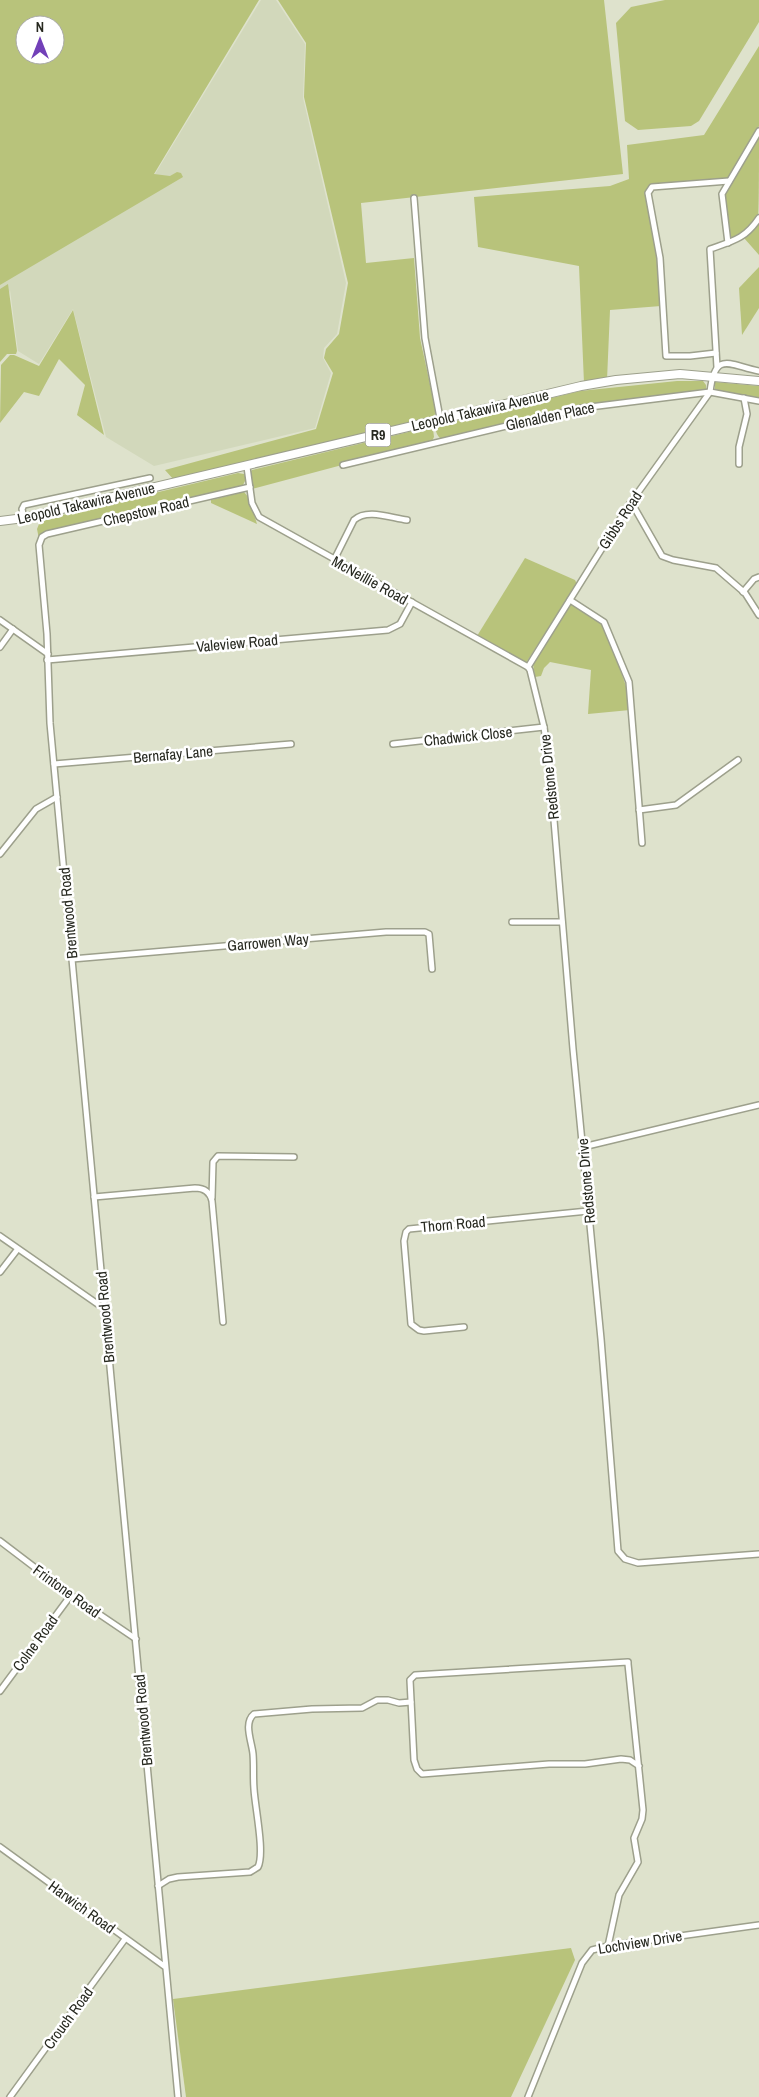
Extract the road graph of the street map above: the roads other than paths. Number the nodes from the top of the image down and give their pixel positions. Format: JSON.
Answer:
{"nodes":[{"id":1,"x":759,"y":131,"type":"edge"},
{"id":2,"x":729,"y":181,"type":"junction"},
{"id":3,"x":414,"y":198,"type":"dead end"},
{"id":4,"x":759,"y":218,"type":"edge"},
{"id":5,"x":728,"y":243,"type":"junction"},
{"id":6,"x":716,"y":353,"type":"junction"},
{"id":7,"x":717,"y":368,"type":"junction"},
{"id":8,"x":759,"y":372,"type":"edge"},
{"id":9,"x":712,"y":376,"type":"junction"},
{"id":10,"x":759,"y":381,"type":"edge"},
{"id":11,"x":710,"y":392,"type":"junction"},
{"id":12,"x":744,"y":398,"type":"junction"},
{"id":13,"x":759,"y":400,"type":"edge"},
{"id":14,"x":440,"y":418,"type":"junction"},
{"id":15,"x":739,"y":464,"type":"dead end"},
{"id":16,"x":343,"y":465,"type":"dead end"},
{"id":17,"x":247,"y":467,"type":"junction"},
{"id":18,"x":150,"y":478,"type":"dead end"},
{"id":19,"x":250,"y":487,"type":"junction"},
{"id":20,"x":629,"y":505,"type":"junction"},
{"id":21,"x":24,"y":518,"type":"junction"},
{"id":22,"x":407,"y":520,"type":"dead end"},
{"id":23,"x":0,"y":521,"type":"edge"},
{"id":24,"x":42,"y":537,"type":"joint"},
{"id":25,"x":334,"y":560,"type":"junction"},
{"id":26,"x":759,"y":577,"type":"edge"},
{"id":27,"x":743,"y":592,"type":"junction"},
{"id":28,"x":570,"y":600,"type":"junction"},
{"id":29,"x":412,"y":602,"type":"junction"},
{"id":30,"x":759,"y":615,"type":"edge"},
{"id":31,"x":0,"y":620,"type":"edge"},
{"id":32,"x":13,"y":629,"type":"junction"},
{"id":33,"x":0,"y":647,"type":"edge"},
{"id":34,"x":47,"y":657,"type":"junction"},
{"id":35,"x":528,"y":667,"type":"junction"},
{"id":36,"x":544,"y":728,"type":"junction"},
{"id":37,"x":291,"y":744,"type":"dead end"},
{"id":38,"x":393,"y":744,"type":"dead end"},
{"id":39,"x":738,"y":760,"type":"dead end"},
{"id":40,"x":54,"y":764,"type":"junction"},
{"id":41,"x":57,"y":797,"type":"junction"},
{"id":42,"x":639,"y":810,"type":"junction"},
{"id":43,"x":642,"y":843,"type":"dead end"},
{"id":44,"x":0,"y":854,"type":"edge"},
{"id":45,"x":512,"y":922,"type":"dead end"},
{"id":46,"x":562,"y":922,"type":"junction"},
{"id":47,"x":72,"y":959,"type":"junction"},
{"id":48,"x":432,"y":969,"type":"dead end"},
{"id":49,"x":759,"y":1105,"type":"edge"},
{"id":50,"x":583,"y":1147,"type":"junction"},
{"id":51,"x":294,"y":1157,"type":"dead end"},
{"id":52,"x":94,"y":1197,"type":"junction"},
{"id":53,"x":212,"y":1201,"type":"junction"},
{"id":54,"x":588,"y":1211,"type":"junction"},
{"id":55,"x":0,"y":1236,"type":"edge"},
{"id":56,"x":17,"y":1250,"type":"junction"},
{"id":57,"x":0,"y":1272,"type":"edge"},
{"id":58,"x":104,"y":1306,"type":"junction"},
{"id":59,"x":223,"y":1322,"type":"dead end"},
{"id":60,"x":464,"y":1327,"type":"dead end"},
{"id":61,"x":0,"y":1541,"type":"edge"},
{"id":62,"x":759,"y":1554,"type":"edge"},
{"id":63,"x":71,"y":1595,"type":"junction"},
{"id":64,"x":136,"y":1639,"type":"junction"},
{"id":65,"x":0,"y":1691,"type":"edge"},
{"id":66,"x":411,"y":1702,"type":"junction"},
{"id":67,"x":639,"y":1766,"type":"junction"},
{"id":68,"x":0,"y":1847,"type":"edge"},
{"id":69,"x":157,"y":1876,"type":"junction"},
{"id":70,"x":169,"y":1879,"type":"junction"},
{"id":71,"x":158,"y":1886,"type":"junction"},
{"id":72,"x":759,"y":1924,"type":"edge"},
{"id":73,"x":126,"y":1939,"type":"junction"},
{"id":74,"x":608,"y":1946,"type":"junction"},
{"id":75,"x":164,"y":1966,"type":"junction"},
{"id":76,"x":10,"y":2097,"type":"edge"},
{"id":77,"x":178,"y":2097,"type":"edge"},
{"id":78,"x":528,"y":2097,"type":"edge"}],
"edges":[{"from":1,"to":2,"type":"street"},
{"from":2,"to":5,"type":"street"},
{"from":2,"to":6,"type":"street"},
{"from":3,"to":14,"type":"street"},
{"from":4,"to":5,"type":"street"},
{"from":5,"to":6,"type":"street"},
{"from":6,"to":7,"type":"street"},
{"from":7,"to":8,"type":"street"},
{"from":7,"to":9,"type":"street"},
{"from":9,"to":10,"type":"highway","name":"Leopold Takawira Avenue","number":"R9"},
{"from":9,"to":11,"type":"street","name":"Gibbs Road"},
{"from":9,"to":14,"type":"highway","name":"Leopold Takawira Avenue","number":"R9"},
{"from":11,"to":12,"type":"street","name":"Glenalden Place"},
{"from":11,"to":16,"type":"street","name":"Glenalden Place"},
{"from":11,"to":20,"type":"street","name":"Gibbs Road"},
{"from":12,"to":13,"type":"street","name":"Glenalden Place"},
{"from":12,"to":15,"type":"street"},
{"from":14,"to":17,"type":"highway","name":"Leopold Takawira Avenue","number":"R9"},
{"from":17,"to":19,"type":"street","name":"McNeillie Road"},
{"from":17,"to":21,"type":"highway","name":"Leopold Takawira Avenue","number":"R9"},
{"from":18,"to":21,"type":"street"},
{"from":19,"to":24,"type":"street","name":"Chepstow Road"},
{"from":19,"to":25,"type":"street","name":"McNeillie Road"},
{"from":20,"to":27,"type":"street"},
{"from":20,"to":28,"type":"street","name":"Gibbs Road"},
{"from":21,"to":23,"type":"highway","name":"Leopold Takawira Avenue","number":"R9"},
{"from":22,"to":25,"type":"street"},
{"from":24,"to":34,"type":"street","name":"Brentwood Road"},
{"from":25,"to":29,"type":"street","name":"McNeillie Road"},
{"from":26,"to":27,"type":"street"},
{"from":27,"to":30,"type":"street"},
{"from":28,"to":35,"type":"street","name":"Gibbs Road"},
{"from":28,"to":42,"type":"street"},
{"from":29,"to":34,"type":"street","name":"Valeview Road"},
{"from":29,"to":35,"type":"street","name":"McNeillie Road"},
{"from":31,"to":32,"type":"street"},
{"from":32,"to":33,"type":"street"},
{"from":32,"to":34,"type":"street"},
{"from":34,"to":40,"type":"street","name":"Brentwood Road"},
{"from":35,"to":36,"type":"street","name":"Redstone Drive"},
{"from":36,"to":38,"type":"street","name":"Chadwick Close"},
{"from":36,"to":46,"type":"street","name":"Redstone Drive"},
{"from":37,"to":40,"type":"street","name":"Bernafay Lane"},
{"from":39,"to":42,"type":"street"},
{"from":40,"to":41,"type":"street","name":"Brentwood Road"},
{"from":41,"to":44,"type":"street"},
{"from":41,"to":47,"type":"street","name":"Brentwood Road"},
{"from":42,"to":43,"type":"street"},
{"from":45,"to":46,"type":"street"},
{"from":46,"to":50,"type":"street","name":"Redstone Drive"},
{"from":47,"to":48,"type":"street","name":"Garrowen Way"},
{"from":47,"to":52,"type":"street","name":"Brentwood Road"},
{"from":49,"to":50,"type":"street"},
{"from":50,"to":54,"type":"street","name":"Redstone Drive"},
{"from":51,"to":53,"type":"street"},
{"from":52,"to":53,"type":"street"},
{"from":52,"to":58,"type":"street","name":"Brentwood Road"},
{"from":53,"to":59,"type":"street"},
{"from":54,"to":60,"type":"street","name":"Thorn Road"},
{"from":54,"to":62,"type":"street","name":"Redstone Drive"},
{"from":55,"to":56,"type":"street"},
{"from":56,"to":57,"type":"street"},
{"from":56,"to":58,"type":"street"},
{"from":58,"to":64,"type":"street","name":"Brentwood Road"},
{"from":61,"to":63,"type":"street","name":"Frintone Road"},
{"from":63,"to":64,"type":"street","name":"Frintone Road"},
{"from":63,"to":65,"type":"street","name":"Colne Road"},
{"from":64,"to":69,"type":"street","name":"Brentwood Road"},
{"from":66,"to":67,"type":"street"},
{"from":66,"to":67,"type":"street"},
{"from":66,"to":70,"type":"street"},
{"from":67,"to":74,"type":"street"},
{"from":68,"to":73,"type":"street","name":"Harwich Road"},
{"from":69,"to":70,"type":"street"},
{"from":69,"to":71,"type":"street","name":"Brentwood Road"},
{"from":70,"to":71,"type":"street"},
{"from":71,"to":75,"type":"street","name":"Brentwood Road"},
{"from":72,"to":74,"type":"street","name":"Lochview Drive"},
{"from":73,"to":75,"type":"street","name":"Harwich Road"},
{"from":73,"to":76,"type":"street","name":"Crouch Road"},
{"from":74,"to":78,"type":"street","name":"Lochview Drive"},
{"from":75,"to":77,"type":"street","name":"Brentwood Road"}]}
